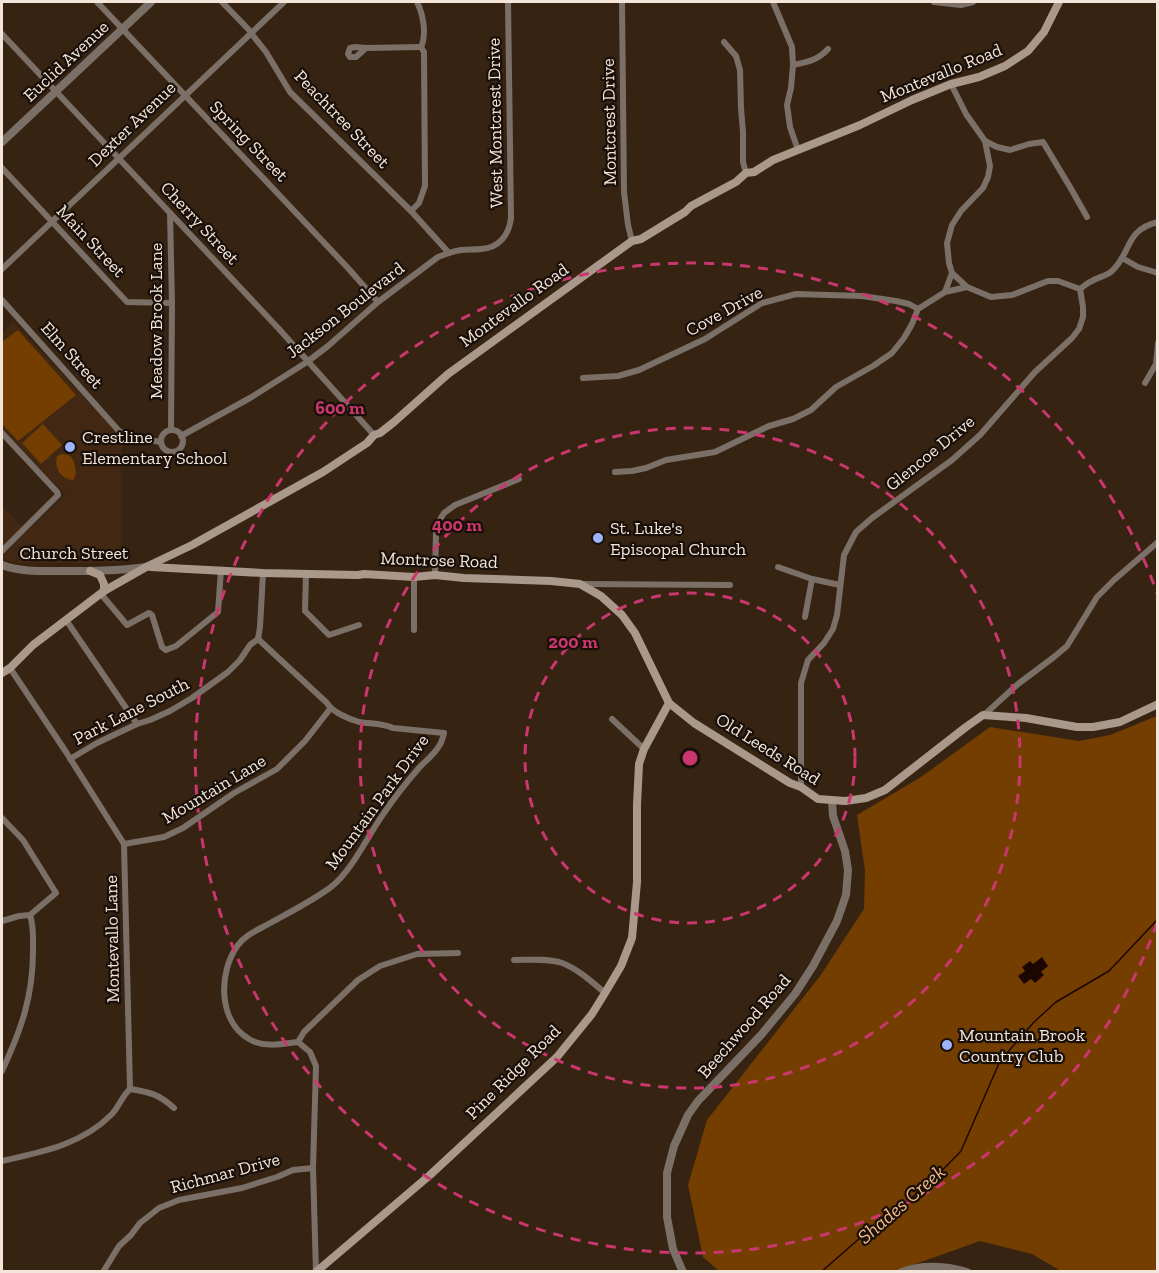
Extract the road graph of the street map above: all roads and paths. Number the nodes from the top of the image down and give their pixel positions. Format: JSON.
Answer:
{"nodes":[{"id":1,"x":97,"y":2,"type":"edge"},
{"id":2,"x":150,"y":2,"type":"edge"},
{"id":3,"x":222,"y":2,"type":"edge"},
{"id":4,"x":284,"y":2,"type":"edge"},
{"id":5,"x":417,"y":2,"type":"edge"},
{"id":6,"x":508,"y":2,"type":"edge"},
{"id":7,"x":622,"y":2,"type":"edge"},
{"id":8,"x":773,"y":2,"type":"edge"},
{"id":9,"x":934,"y":2,"type":"edge"},
{"id":10,"x":973,"y":2,"type":"edge"},
{"id":11,"x":1059,"y":2,"type":"edge"},
{"id":12,"x":123,"y":28,"type":"junction"},
{"id":13,"x":251,"y":33,"type":"junction"},
{"id":14,"x":2,"y":34,"type":"edge"},
{"id":15,"x":724,"y":42,"type":"dead end"},
{"id":16,"x":421,"y":47,"type":"junction"},
{"id":17,"x":366,"y":48,"type":"dead end"},
{"id":18,"x":828,"y":49,"type":"dead end"},
{"id":19,"x":794,"y":65,"type":"junction"},
{"id":20,"x":951,"y":84,"type":"junction"},
{"id":21,"x":55,"y":92,"type":"junction"},
{"id":22,"x":184,"y":95,"type":"junction"},
{"id":23,"x":985,"y":141,"type":"junction"},
{"id":24,"x":2,"y":142,"type":"edge"},
{"id":25,"x":798,"y":150,"type":"junction"},
{"id":26,"x":118,"y":158,"type":"junction"},
{"id":27,"x":2,"y":168,"type":"edge"},
{"id":28,"x":746,"y":173,"type":"junction"},
{"id":29,"x":411,"y":211,"type":"junction"},
{"id":30,"x":170,"y":213,"type":"junction"},
{"id":31,"x":1087,"y":218,"type":"dead end"},
{"id":32,"x":52,"y":221,"type":"junction"},
{"id":33,"x":1158,"y":222,"type":"edge"},
{"id":34,"x":632,"y":241,"type":"junction"},
{"id":35,"x":501,"y":242,"type":"joint"},
{"id":36,"x":449,"y":253,"type":"junction"},
{"id":37,"x":1122,"y":258,"type":"junction"},
{"id":38,"x":2,"y":269,"type":"edge"},
{"id":39,"x":952,"y":273,"type":"junction"},
{"id":40,"x":1158,"y":273,"type":"edge"},
{"id":41,"x":967,"y":287,"type":"junction"},
{"id":42,"x":1080,"y":289,"type":"junction"},
{"id":43,"x":945,"y":292,"type":"junction"},
{"id":44,"x":2,"y":300,"type":"edge"},
{"id":45,"x":378,"y":302,"type":"junction"},
{"id":46,"x":172,"y":303,"type":"junction"},
{"id":47,"x":918,"y":309,"type":"junction"},
{"id":48,"x":1158,"y":343,"type":"edge"},
{"id":49,"x":308,"y":362,"type":"junction"},
{"id":50,"x":583,"y":378,"type":"dead end"},
{"id":51,"x":1145,"y":383,"type":"dead end"},
{"id":52,"x":171,"y":430,"type":"junction"},
{"id":53,"x":119,"y":431,"type":"joint"},
{"id":54,"x":2,"y":433,"type":"edge"},
{"id":55,"x":374,"y":435,"type":"junction"},
{"id":56,"x":181,"y":436,"type":"junction"},
{"id":57,"x":161,"y":442,"type":"junction"},
{"id":58,"x":615,"y":472,"type":"dead end"},
{"id":59,"x":519,"y":479,"type":"dead end"},
{"id":60,"x":1158,"y":542,"type":"edge"},
{"id":61,"x":186,"y":548,"type":"junction"},
{"id":62,"x":2,"y":551,"type":"edge"},
{"id":63,"x":2,"y":565,"type":"edge"},
{"id":64,"x":148,"y":566,"type":"junction"},
{"id":65,"x":778,"y":567,"type":"dead end"},
{"id":66,"x":190,"y":568,"type":"junction"},
{"id":67,"x":221,"y":570,"type":"junction"},
{"id":68,"x":90,"y":571,"type":"junction"},
{"id":69,"x":263,"y":573,"type":"junction"},
{"id":70,"x":306,"y":573,"type":"junction"},
{"id":71,"x":435,"y":575,"type":"junction"},
{"id":72,"x":414,"y":577,"type":"junction"},
{"id":73,"x":812,"y":579,"type":"junction"},
{"id":74,"x":580,"y":584,"type":"junction"},
{"id":75,"x":597,"y":584,"type":"junction"},
{"id":76,"x":730,"y":585,"type":"dead end"},
{"id":77,"x":840,"y":585,"type":"junction"},
{"id":78,"x":103,"y":593,"type":"junction"},
{"id":79,"x":598,"y":594,"type":"junction"},
{"id":80,"x":805,"y":617,"type":"dead end"},
{"id":81,"x":66,"y":620,"type":"junction"},
{"id":82,"x":359,"y":625,"type":"dead end"},
{"id":83,"x":414,"y":630,"type":"dead end"},
{"id":84,"x":258,"y":639,"type":"junction"},
{"id":85,"x":10,"y":668,"type":"junction"},
{"id":86,"x":2,"y":673,"type":"edge"},
{"id":87,"x":669,"y":703,"type":"junction"},
{"id":88,"x":1158,"y":704,"type":"edge"},
{"id":89,"x":330,"y":709,"type":"junction"},
{"id":90,"x":983,"y":715,"type":"junction"},
{"id":91,"x":612,"y":719,"type":"dead end"},
{"id":92,"x":137,"y":724,"type":"junction"},
{"id":93,"x":644,"y":749,"type":"junction"},
{"id":94,"x":70,"y":759,"type":"junction"},
{"id":95,"x":801,"y":787,"type":"junction"},
{"id":96,"x":832,"y":801,"type":"junction"},
{"id":97,"x":2,"y":818,"type":"edge"},
{"id":98,"x":124,"y":844,"type":"junction"},
{"id":99,"x":30,"y":915,"type":"junction"},
{"id":100,"x":2,"y":921,"type":"edge"},
{"id":101,"x":458,"y":953,"type":"dead end"},
{"id":102,"x":514,"y":960,"type":"dead end"},
{"id":103,"x":605,"y":993,"type":"junction"},
{"id":104,"x":298,"y":1042,"type":"junction"},
{"id":105,"x":2,"y":1071,"type":"edge"},
{"id":106,"x":130,"y":1089,"type":"junction"},
{"id":107,"x":174,"y":1108,"type":"dead end"},
{"id":108,"x":2,"y":1161,"type":"edge"},
{"id":109,"x":313,"y":1168,"type":"junction"},
{"id":110,"x":103,"y":1272,"type":"edge"},
{"id":111,"x":316,"y":1272,"type":"edge"},
{"id":112,"x":683,"y":1272,"type":"edge"},
{"id":113,"x":902,"y":1272,"type":"edge"},
{"id":114,"x":967,"y":1272,"type":"edge"}],
"edges":[{"from":1,"to":12,"type":"street","name":"Spring Street"},
{"from":2,"to":12,"type":"street","name":"Euclid Avenue"},
{"from":3,"to":13,"type":"street","name":"Peachtree Street"},
{"from":4,"to":13,"type":"street","name":"Dexter Avenue"},
{"from":5,"to":16,"type":"street"},
{"from":6,"to":35,"type":"street","name":"West Montcrest Drive"},
{"from":7,"to":34,"type":"street","name":"Montcrest Drive"},
{"from":8,"to":19,"type":"street"},
{"from":9,"to":10,"type":"street"},
{"from":11,"to":20,"type":"main road","name":"Montevallo Road"},
{"from":12,"to":21,"type":"street","name":"Euclid Avenue"},
{"from":12,"to":22,"type":"street","name":"Spring Street"},
{"from":13,"to":22,"type":"street","name":"Dexter Avenue"},
{"from":13,"to":29,"type":"street","name":"Peachtree Street"},
{"from":14,"to":21,"type":"street","name":"Cherry Street"},
{"from":15,"to":28,"type":"street"},
{"from":16,"to":17,"type":"street"},
{"from":16,"to":29,"type":"street"},
{"from":18,"to":19,"type":"street"},
{"from":19,"to":25,"type":"street"},
{"from":20,"to":23,"type":"street"},
{"from":20,"to":25,"type":"main road","name":"Montevallo Road"},
{"from":21,"to":24,"type":"street","name":"Euclid Avenue"},
{"from":21,"to":26,"type":"street","name":"Cherry Street"},
{"from":22,"to":26,"type":"street","name":"Dexter Avenue"},
{"from":22,"to":45,"type":"street","name":"Spring Street"},
{"from":23,"to":31,"type":"street"},
{"from":23,"to":39,"type":"street"},
{"from":25,"to":28,"type":"main road","name":"Montevallo Road"},
{"from":26,"to":30,"type":"street","name":"Cherry Street"},
{"from":26,"to":32,"type":"street","name":"Dexter Avenue"},
{"from":27,"to":32,"type":"street","name":"Main Street"},
{"from":28,"to":34,"type":"main road","name":"Montevallo Road"},
{"from":29,"to":36,"type":"street","name":"Peachtree Street"},
{"from":30,"to":46,"type":"street","name":"Meadow Brook Lane"},
{"from":30,"to":49,"type":"street","name":"Cherry Street"},
{"from":32,"to":38,"type":"street","name":"Dexter Avenue"},
{"from":32,"to":46,"type":"street","name":"Main Street"},
{"from":33,"to":37,"type":"street"},
{"from":34,"to":55,"type":"main road","name":"Montevallo Road"},
{"from":35,"to":36,"type":"street","name":"Jackson Boulevard"},
{"from":36,"to":45,"type":"street","name":"Jackson Boulevard"},
{"from":37,"to":40,"type":"street"},
{"from":37,"to":42,"type":"street"},
{"from":39,"to":41,"type":"street"},
{"from":39,"to":43,"type":"street"},
{"from":41,"to":42,"type":"street"},
{"from":41,"to":43,"type":"street"},
{"from":42,"to":77,"type":"street","name":"Glencoe Drive"},
{"from":43,"to":47,"type":"street"},
{"from":44,"to":53,"type":"street","name":"Elm Street"},
{"from":45,"to":49,"type":"street","name":"Jackson Boulevard"},
{"from":46,"to":52,"type":"street","name":"Meadow Brook Lane"},
{"from":47,"to":50,"type":"street","name":"Cove Drive"},
{"from":47,"to":58,"type":"street"},
{"from":48,"to":51,"type":"street"},
{"from":49,"to":55,"type":"street","name":"Cherry Street"},
{"from":49,"to":56,"type":"street","name":"Jackson Boulevard"},
{"from":52,"to":56,"type":"street"},
{"from":52,"to":57,"type":"street"},
{"from":53,"to":57,"type":"street","name":"Jackson Boulevard"},
{"from":54,"to":62,"type":"street"},
{"from":55,"to":61,"type":"main road","name":"Montevallo Road"},
{"from":56,"to":57,"type":"street","name":"Jackson Boulevard"},
{"from":59,"to":71,"type":"street"},
{"from":60,"to":90,"type":"street"},
{"from":61,"to":64,"type":"main road","name":"Montevallo Road"},
{"from":61,"to":66,"type":"main road"},
{"from":63,"to":68,"type":"street","name":"Church Street"},
{"from":64,"to":66,"type":"main road","name":"Montrose Road"},
{"from":64,"to":68,"type":"street","name":"Church Street"},
{"from":64,"to":78,"type":"main road","name":"Montevallo Road"},
{"from":65,"to":73,"type":"street"},
{"from":66,"to":67,"type":"main road","name":"Montrose Road"},
{"from":67,"to":69,"type":"main road","name":"Montrose Road"},
{"from":67,"to":78,"type":"street"},
{"from":68,"to":78,"type":"main road"},
{"from":69,"to":70,"type":"main road","name":"Montrose Road"},
{"from":69,"to":84,"type":"street"},
{"from":70,"to":72,"type":"main road","name":"Montrose Road"},
{"from":70,"to":82,"type":"street"},
{"from":71,"to":72,"type":"main road","name":"Montrose Road"},
{"from":71,"to":74,"type":"main road","name":"Montrose Road"},
{"from":72,"to":83,"type":"street"},
{"from":73,"to":77,"type":"street"},
{"from":73,"to":80,"type":"street"},
{"from":74,"to":75,"type":"street","name":"Montrose Road"},
{"from":74,"to":79,"type":"main road","name":"Old Leeds Road"},
{"from":75,"to":76,"type":"street","name":"Montrose Road"},
{"from":75,"to":79,"type":"street"},
{"from":77,"to":95,"type":"street","name":"Glencoe Drive"},
{"from":78,"to":81,"type":"main road","name":"Montevallo Road"},
{"from":79,"to":87,"type":"main road","name":"Old Leeds Road"},
{"from":81,"to":85,"type":"main road","name":"Montevallo Road"},
{"from":81,"to":92,"type":"street"},
{"from":84,"to":89,"type":"street","name":"Mountain Park Drive"},
{"from":84,"to":92,"type":"street","name":"Park Lane South"},
{"from":85,"to":86,"type":"main road","name":"Montevallo Road"},
{"from":85,"to":94,"type":"street"},
{"from":87,"to":93,"type":"main road","name":"Pine Ridge Road"},
{"from":87,"to":95,"type":"main road","name":"Old Leeds Road"},
{"from":88,"to":90,"type":"main road"},
{"from":89,"to":98,"type":"street","name":"Mountain Lane"},
{"from":89,"to":104,"type":"street","name":"Mountain Park Drive"},
{"from":90,"to":96,"type":"main road","name":"Old Leeds Road"},
{"from":91,"to":93,"type":"street"},
{"from":92,"to":94,"type":"street","name":"Park Lane South"},
{"from":93,"to":103,"type":"main road","name":"Pine Ridge Road"},
{"from":94,"to":98,"type":"street"},
{"from":95,"to":96,"type":"main road","name":"Old Leeds Road"},
{"from":96,"to":112,"type":"street","name":"Beechwood Road"},
{"from":97,"to":99,"type":"street"},
{"from":98,"to":106,"type":"street","name":"Montevallo Lane"},
{"from":99,"to":100,"type":"street"},
{"from":99,"to":105,"type":"street"},
{"from":101,"to":104,"type":"street"},
{"from":102,"to":103,"type":"street"},
{"from":103,"to":111,"type":"main road","name":"Pine Ridge Road"},
{"from":104,"to":109,"type":"street"},
{"from":106,"to":107,"type":"street"},
{"from":106,"to":108,"type":"street"},
{"from":109,"to":110,"type":"street","name":"Richmar Drive"},
{"from":109,"to":111,"type":"street"},
{"from":113,"to":114,"type":"street"}]}
